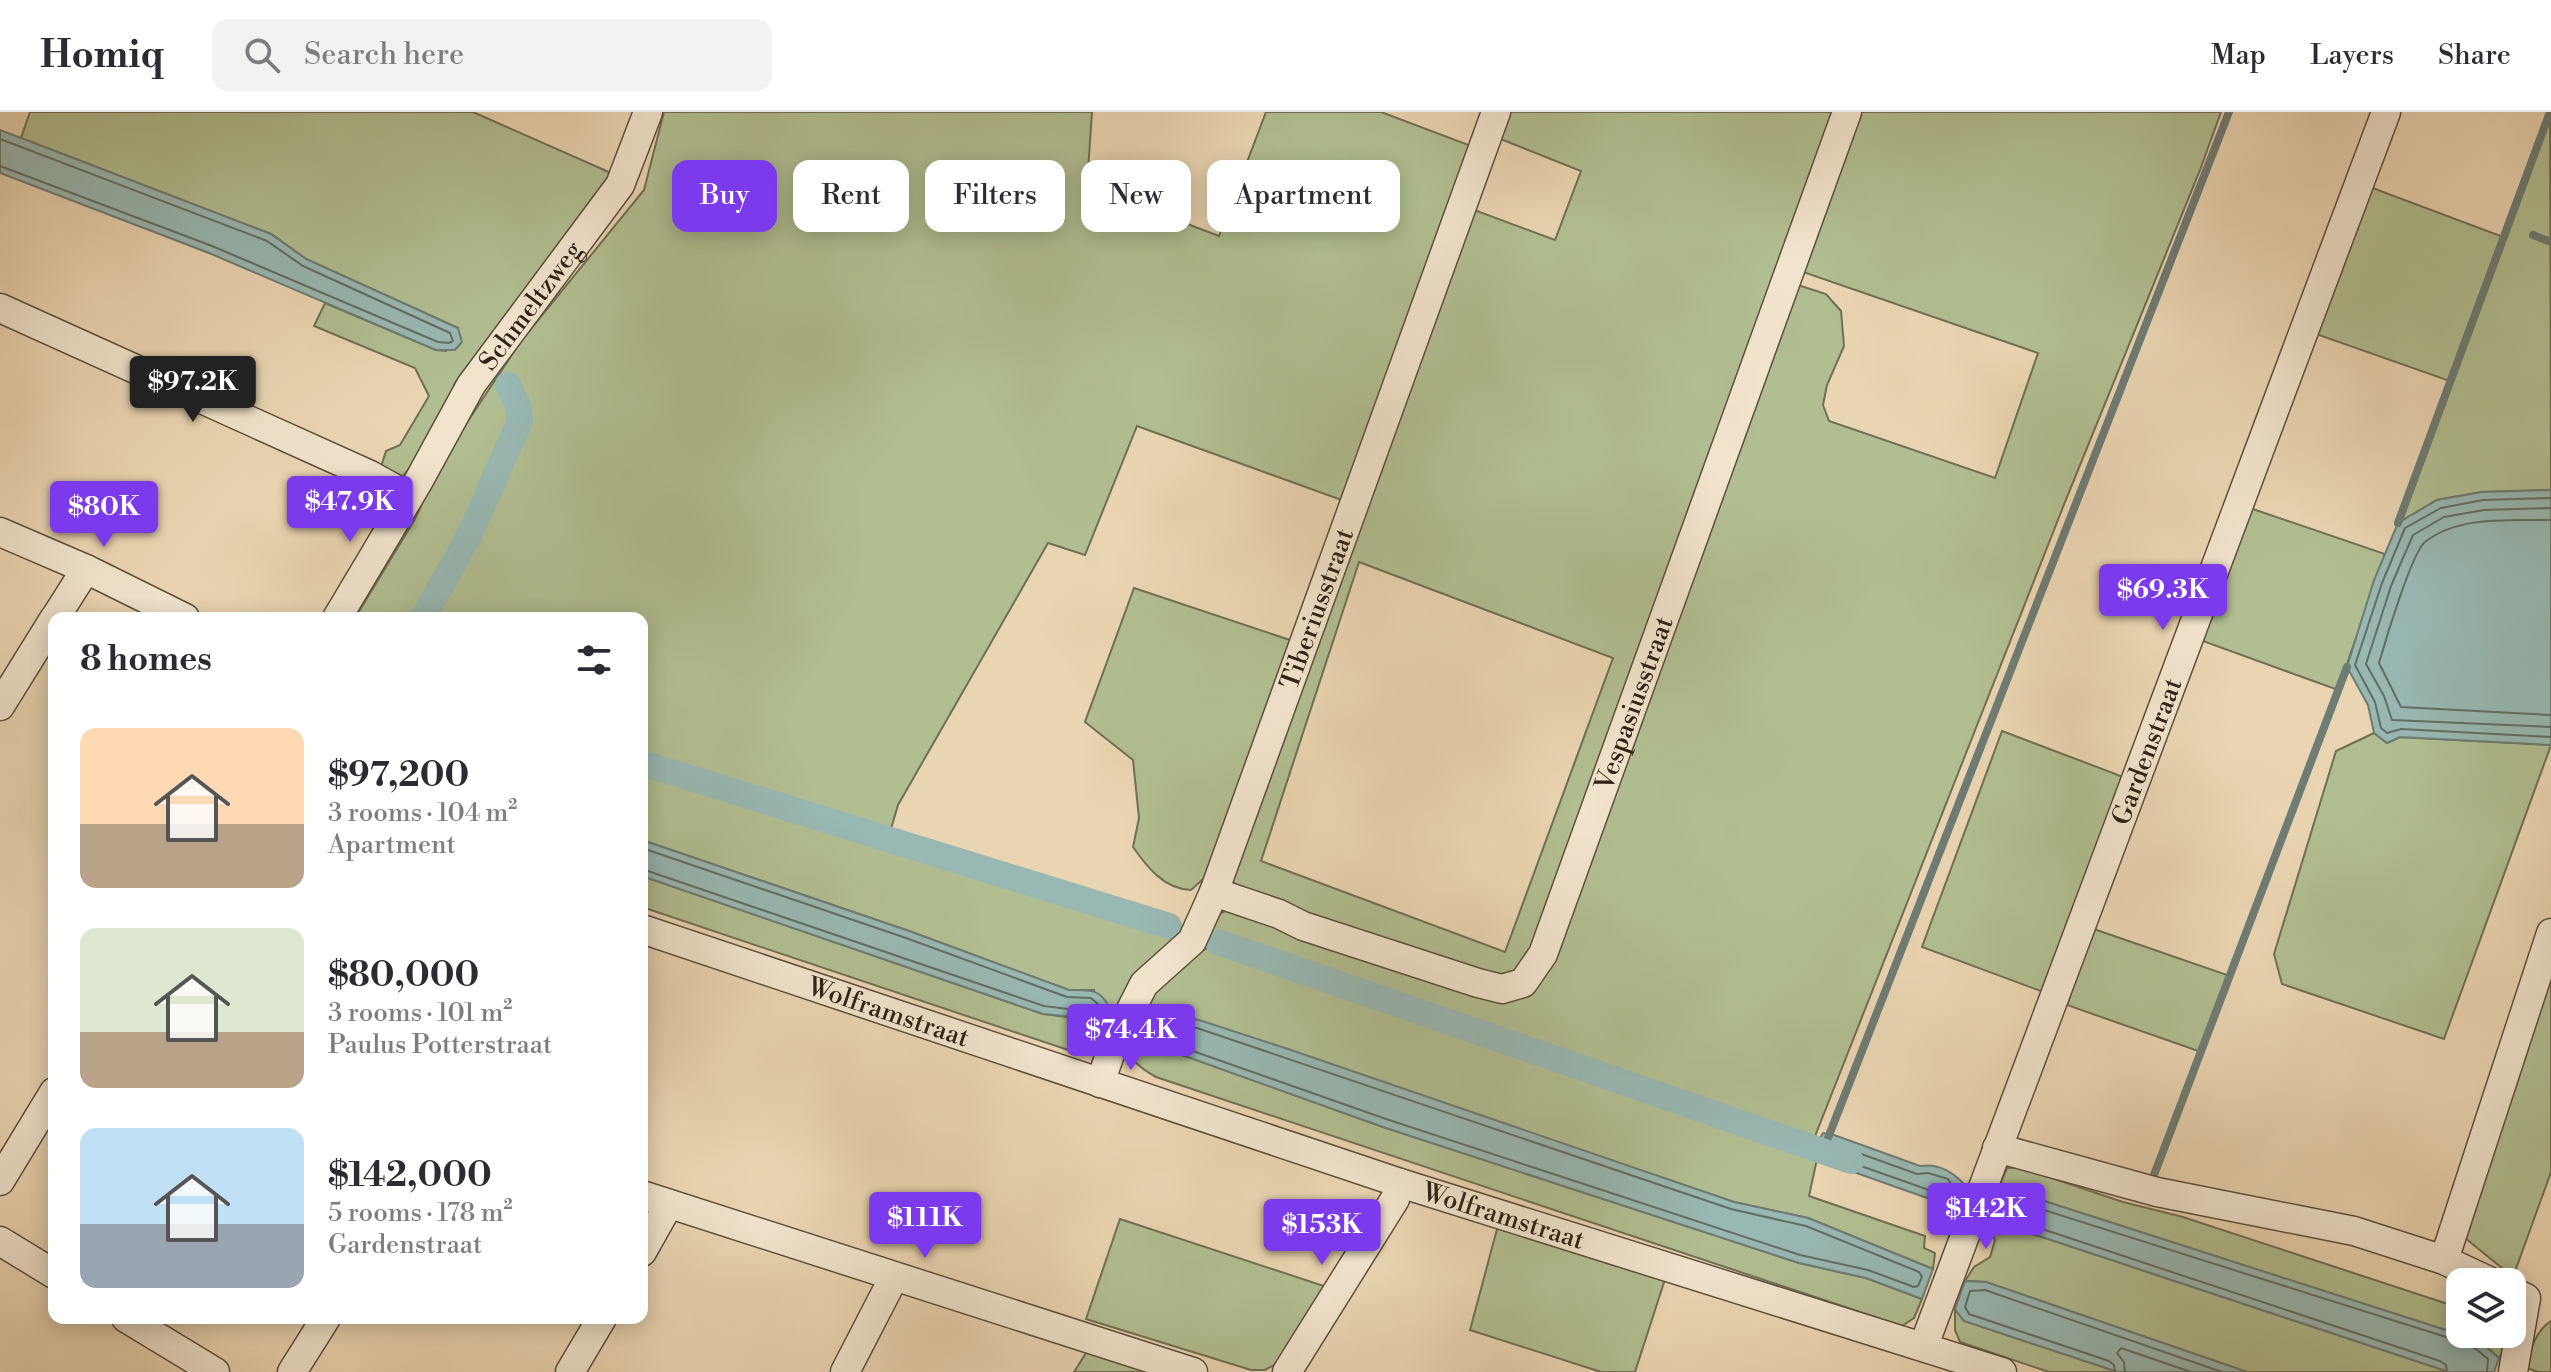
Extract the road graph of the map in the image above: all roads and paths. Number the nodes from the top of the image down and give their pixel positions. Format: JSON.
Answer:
{"nodes":[{"id":1,"x":648,"y":112,"type":"edge"},
{"id":2,"x":1496,"y":112,"type":"edge"},
{"id":3,"x":1847,"y":112,"type":"edge"},
{"id":4,"x":2386,"y":112,"type":"edge"},
{"id":5,"x":0,"y":308,"type":"edge"},
{"id":6,"x":408,"y":496,"type":"junction"},
{"id":7,"x":0,"y":532,"type":"edge"},
{"id":8,"x":86,"y":569,"type":"junction"},
{"id":9,"x":58,"y":612,"type":"edge"},
{"id":10,"x":173,"y":612,"type":"edge"},
{"id":11,"x":340,"y":612,"type":"edge"},
{"id":12,"x":48,"y":629,"type":"edge"},
{"id":13,"x":0,"y":706,"type":"edge"},
{"id":14,"x":1214,"y":892,"type":"junction"},
{"id":15,"x":648,"y":931,"type":"edge"},
{"id":16,"x":2551,"y":933,"type":"edge"},
{"id":17,"x":1100,"y":1083,"type":"junction"},
{"id":18,"x":48,"y":1102,"type":"edge"},
{"id":19,"x":1993,"y":1159,"type":"junction"},
{"id":20,"x":0,"y":1181,"type":"edge"},
{"id":21,"x":1400,"y":1183,"type":"junction"},
{"id":22,"x":648,"y":1197,"type":"edge"},
{"id":23,"x":669,"y":1204,"type":"junction"},
{"id":24,"x":0,"y":1241,"type":"edge"},
{"id":25,"x":648,"y":1241,"type":"edge"},
{"id":26,"x":2444,"y":1260,"type":"junction"},
{"id":27,"x":2461,"y":1268,"type":"edge"},
{"id":28,"x":48,"y":1270,"type":"edge"},
{"id":29,"x":894,"y":1277,"type":"junction"},
{"id":30,"x":2530,"y":1298,"type":"edge"},
{"id":31,"x":136,"y":1324,"type":"edge"},
{"id":32,"x":322,"y":1324,"type":"edge"},
{"id":33,"x":598,"y":1324,"type":"edge"},
{"id":34,"x":1924,"y":1345,"type":"junction"},
{"id":35,"x":2515,"y":1360,"type":"edge"},
{"id":36,"x":215,"y":1372,"type":"edge"},
{"id":37,"x":292,"y":1372,"type":"edge"},
{"id":38,"x":570,"y":1372,"type":"edge"},
{"id":39,"x":845,"y":1372,"type":"edge"},
{"id":40,"x":1193,"y":1372,"type":"edge"},
{"id":41,"x":1287,"y":1372,"type":"edge"},
{"id":42,"x":2002,"y":1372,"type":"edge"}],
"edges":[{"from":1,"to":6,"type":"street","name":"Schmeltzweg"},
{"from":2,"to":14,"type":"street","name":"Tiberiusstraat"},
{"from":3,"to":14,"type":"street","name":"Vespasiusstraat"},
{"from":4,"to":19,"type":"street","name":"Gardenstraat"},
{"from":5,"to":6,"type":"street"},
{"from":6,"to":11,"type":"street","name":"Schmeltzweg"},
{"from":7,"to":8,"type":"street"},
{"from":8,"to":9,"type":"street"},
{"from":8,"to":10,"type":"street"},
{"from":12,"to":13,"type":"street"},
{"from":14,"to":17,"type":"street","name":"Tiberiusstraat"},
{"from":15,"to":17,"type":"street","name":"Wolframstraat"},
{"from":16,"to":26,"type":"street"},
{"from":17,"to":21,"type":"street","name":"Wolframstraat"},
{"from":18,"to":20,"type":"street"},
{"from":19,"to":26,"type":"street"},
{"from":19,"to":34,"type":"street","name":"Gardenstraat"},
{"from":21,"to":34,"type":"street","name":"Wolframstraat"},
{"from":21,"to":41,"type":"street"},
{"from":22,"to":23,"type":"street"},
{"from":23,"to":25,"type":"street"},
{"from":23,"to":29,"type":"street"},
{"from":24,"to":28,"type":"street"},
{"from":26,"to":27,"type":"street"},
{"from":29,"to":39,"type":"street"},
{"from":29,"to":40,"type":"street"},
{"from":30,"to":35,"type":"street"},
{"from":31,"to":36,"type":"street"},
{"from":32,"to":37,"type":"street"},
{"from":33,"to":38,"type":"street"},
{"from":34,"to":42,"type":"street","name":"Wolframstraat"}]}
